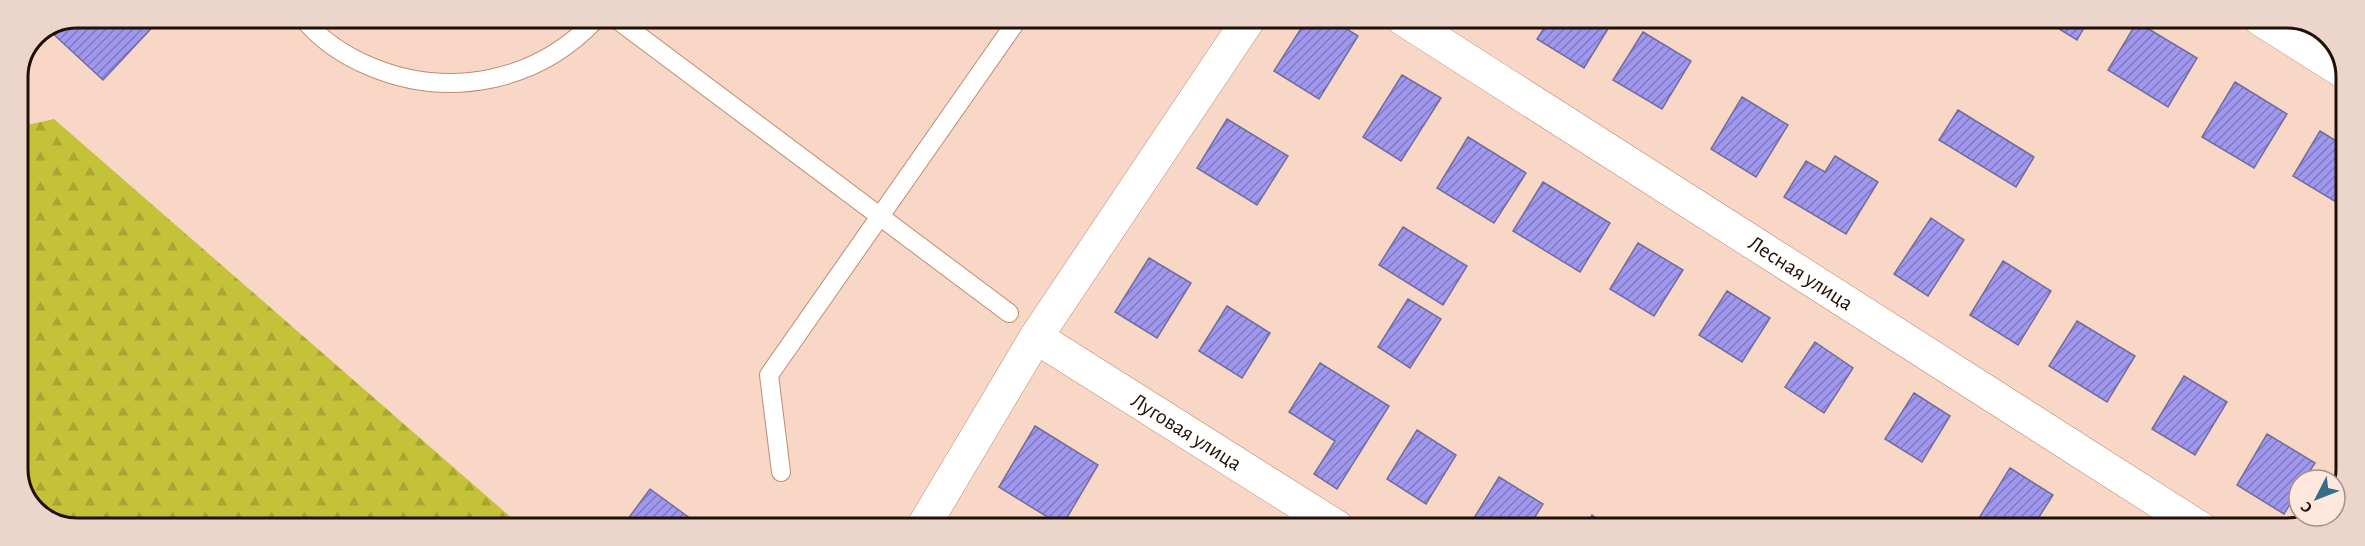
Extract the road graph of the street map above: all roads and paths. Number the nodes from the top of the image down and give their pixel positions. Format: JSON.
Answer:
{"nodes":[{"id":1,"x":313,"y":28,"type":"edge"},
{"id":2,"x":587,"y":28,"type":"edge"},
{"id":3,"x":628,"y":28,"type":"edge"},
{"id":4,"x":1011,"y":28,"type":"edge"},
{"id":5,"x":1243,"y":28,"type":"edge"},
{"id":6,"x":1417,"y":28,"type":"edge"},
{"id":7,"x":2274,"y":28,"type":"edge"},
{"id":8,"x":2336,"y":67,"type":"edge"},
{"id":9,"x":881,"y":217,"type":"junction"},
{"id":10,"x":1009,"y":313,"type":"dead end"},
{"id":11,"x":1036,"y":337,"type":"junction"},
{"id":12,"x":781,"y":472,"type":"dead end"},
{"id":13,"x":928,"y":518,"type":"edge"},
{"id":14,"x":1321,"y":518,"type":"edge"},
{"id":15,"x":2184,"y":518,"type":"edge"}],
"edges":[{"from":1,"to":2,"type":"lane"},
{"from":3,"to":9,"type":"lane"},
{"from":4,"to":9,"type":"lane"},
{"from":5,"to":11,"type":"street"},
{"from":6,"to":15,"type":"street","name":"Лесная улица"},
{"from":7,"to":8,"type":"street"},
{"from":9,"to":10,"type":"lane"},
{"from":9,"to":12,"type":"lane"},
{"from":11,"to":13,"type":"street"},
{"from":11,"to":14,"type":"street","name":"Луговая улица"}]}
